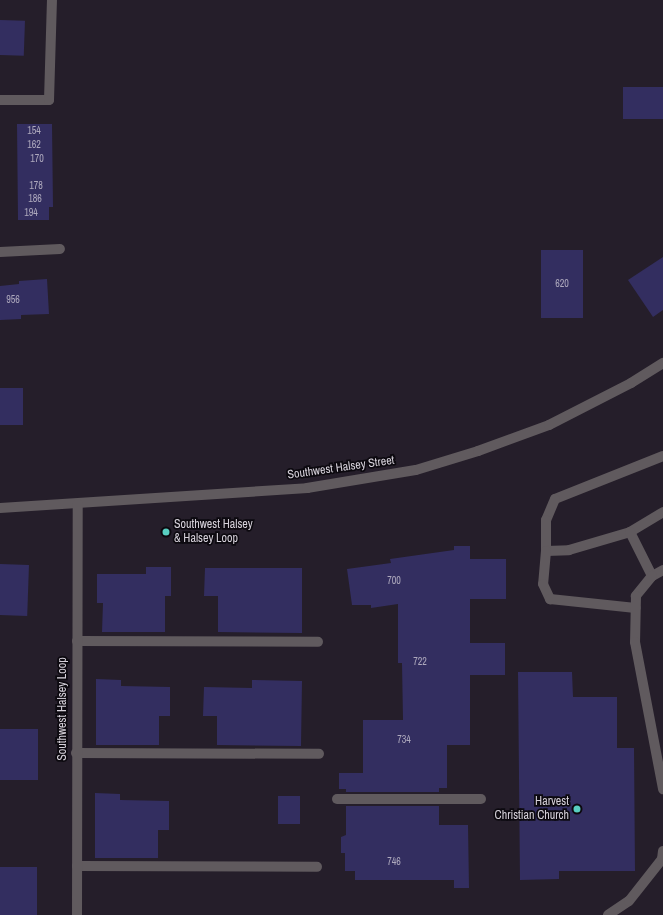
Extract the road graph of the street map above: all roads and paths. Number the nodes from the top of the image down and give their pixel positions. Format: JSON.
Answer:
{"nodes":[{"id":1,"x":52,"y":0,"type":"edge"},
{"id":2,"x":0,"y":100,"type":"edge"},
{"id":3,"x":60,"y":249,"type":"dead end"},
{"id":4,"x":0,"y":252,"type":"edge"},
{"id":5,"x":663,"y":362,"type":"edge"},
{"id":6,"x":663,"y":456,"type":"edge"},
{"id":7,"x":78,"y":504,"type":"junction"},
{"id":8,"x":0,"y":508,"type":"edge"},
{"id":9,"x":663,"y":512,"type":"edge"},
{"id":10,"x":630,"y":532,"type":"junction"},
{"id":11,"x":546,"y":551,"type":"junction"},
{"id":12,"x":663,"y":570,"type":"edge"},
{"id":13,"x":652,"y":576,"type":"junction"},
{"id":14,"x":636,"y":608,"type":"junction"},
{"id":15,"x":76,"y":641,"type":"junction"},
{"id":16,"x":318,"y":642,"type":"dead end"},
{"id":17,"x":76,"y":753,"type":"junction"},
{"id":18,"x":319,"y":754,"type":"dead end"},
{"id":19,"x":663,"y":789,"type":"edge"},
{"id":20,"x":337,"y":799,"type":"dead end"},
{"id":21,"x":481,"y":799,"type":"dead end"},
{"id":22,"x":662,"y":856,"type":"edge"},
{"id":23,"x":76,"y":866,"type":"junction"},
{"id":24,"x":316,"y":867,"type":"dead end"},
{"id":25,"x":77,"y":915,"type":"edge"},
{"id":26,"x":608,"y":915,"type":"edge"}],
"edges":[{"from":1,"to":2,"type":"street"},
{"from":3,"to":4,"type":"street"},
{"from":5,"to":7,"type":"street","name":"Southwest Halsey Street"},
{"from":6,"to":11,"type":"street"},
{"from":7,"to":8,"type":"street","name":"Southwest Halsey Street"},
{"from":7,"to":15,"type":"street","name":"Southwest Halsey Loop"},
{"from":9,"to":10,"type":"street"},
{"from":10,"to":11,"type":"street"},
{"from":10,"to":13,"type":"street"},
{"from":11,"to":14,"type":"street"},
{"from":12,"to":13,"type":"street"},
{"from":13,"to":14,"type":"street"},
{"from":14,"to":19,"type":"street"},
{"from":15,"to":16,"type":"street"},
{"from":15,"to":17,"type":"street","name":"Southwest Halsey Loop"},
{"from":17,"to":18,"type":"street"},
{"from":17,"to":23,"type":"street","name":"Southwest Halsey Loop"},
{"from":20,"to":21,"type":"street"},
{"from":22,"to":26,"type":"street"},
{"from":23,"to":24,"type":"street"},
{"from":23,"to":25,"type":"street","name":"Southwest Halsey Loop"}]}
